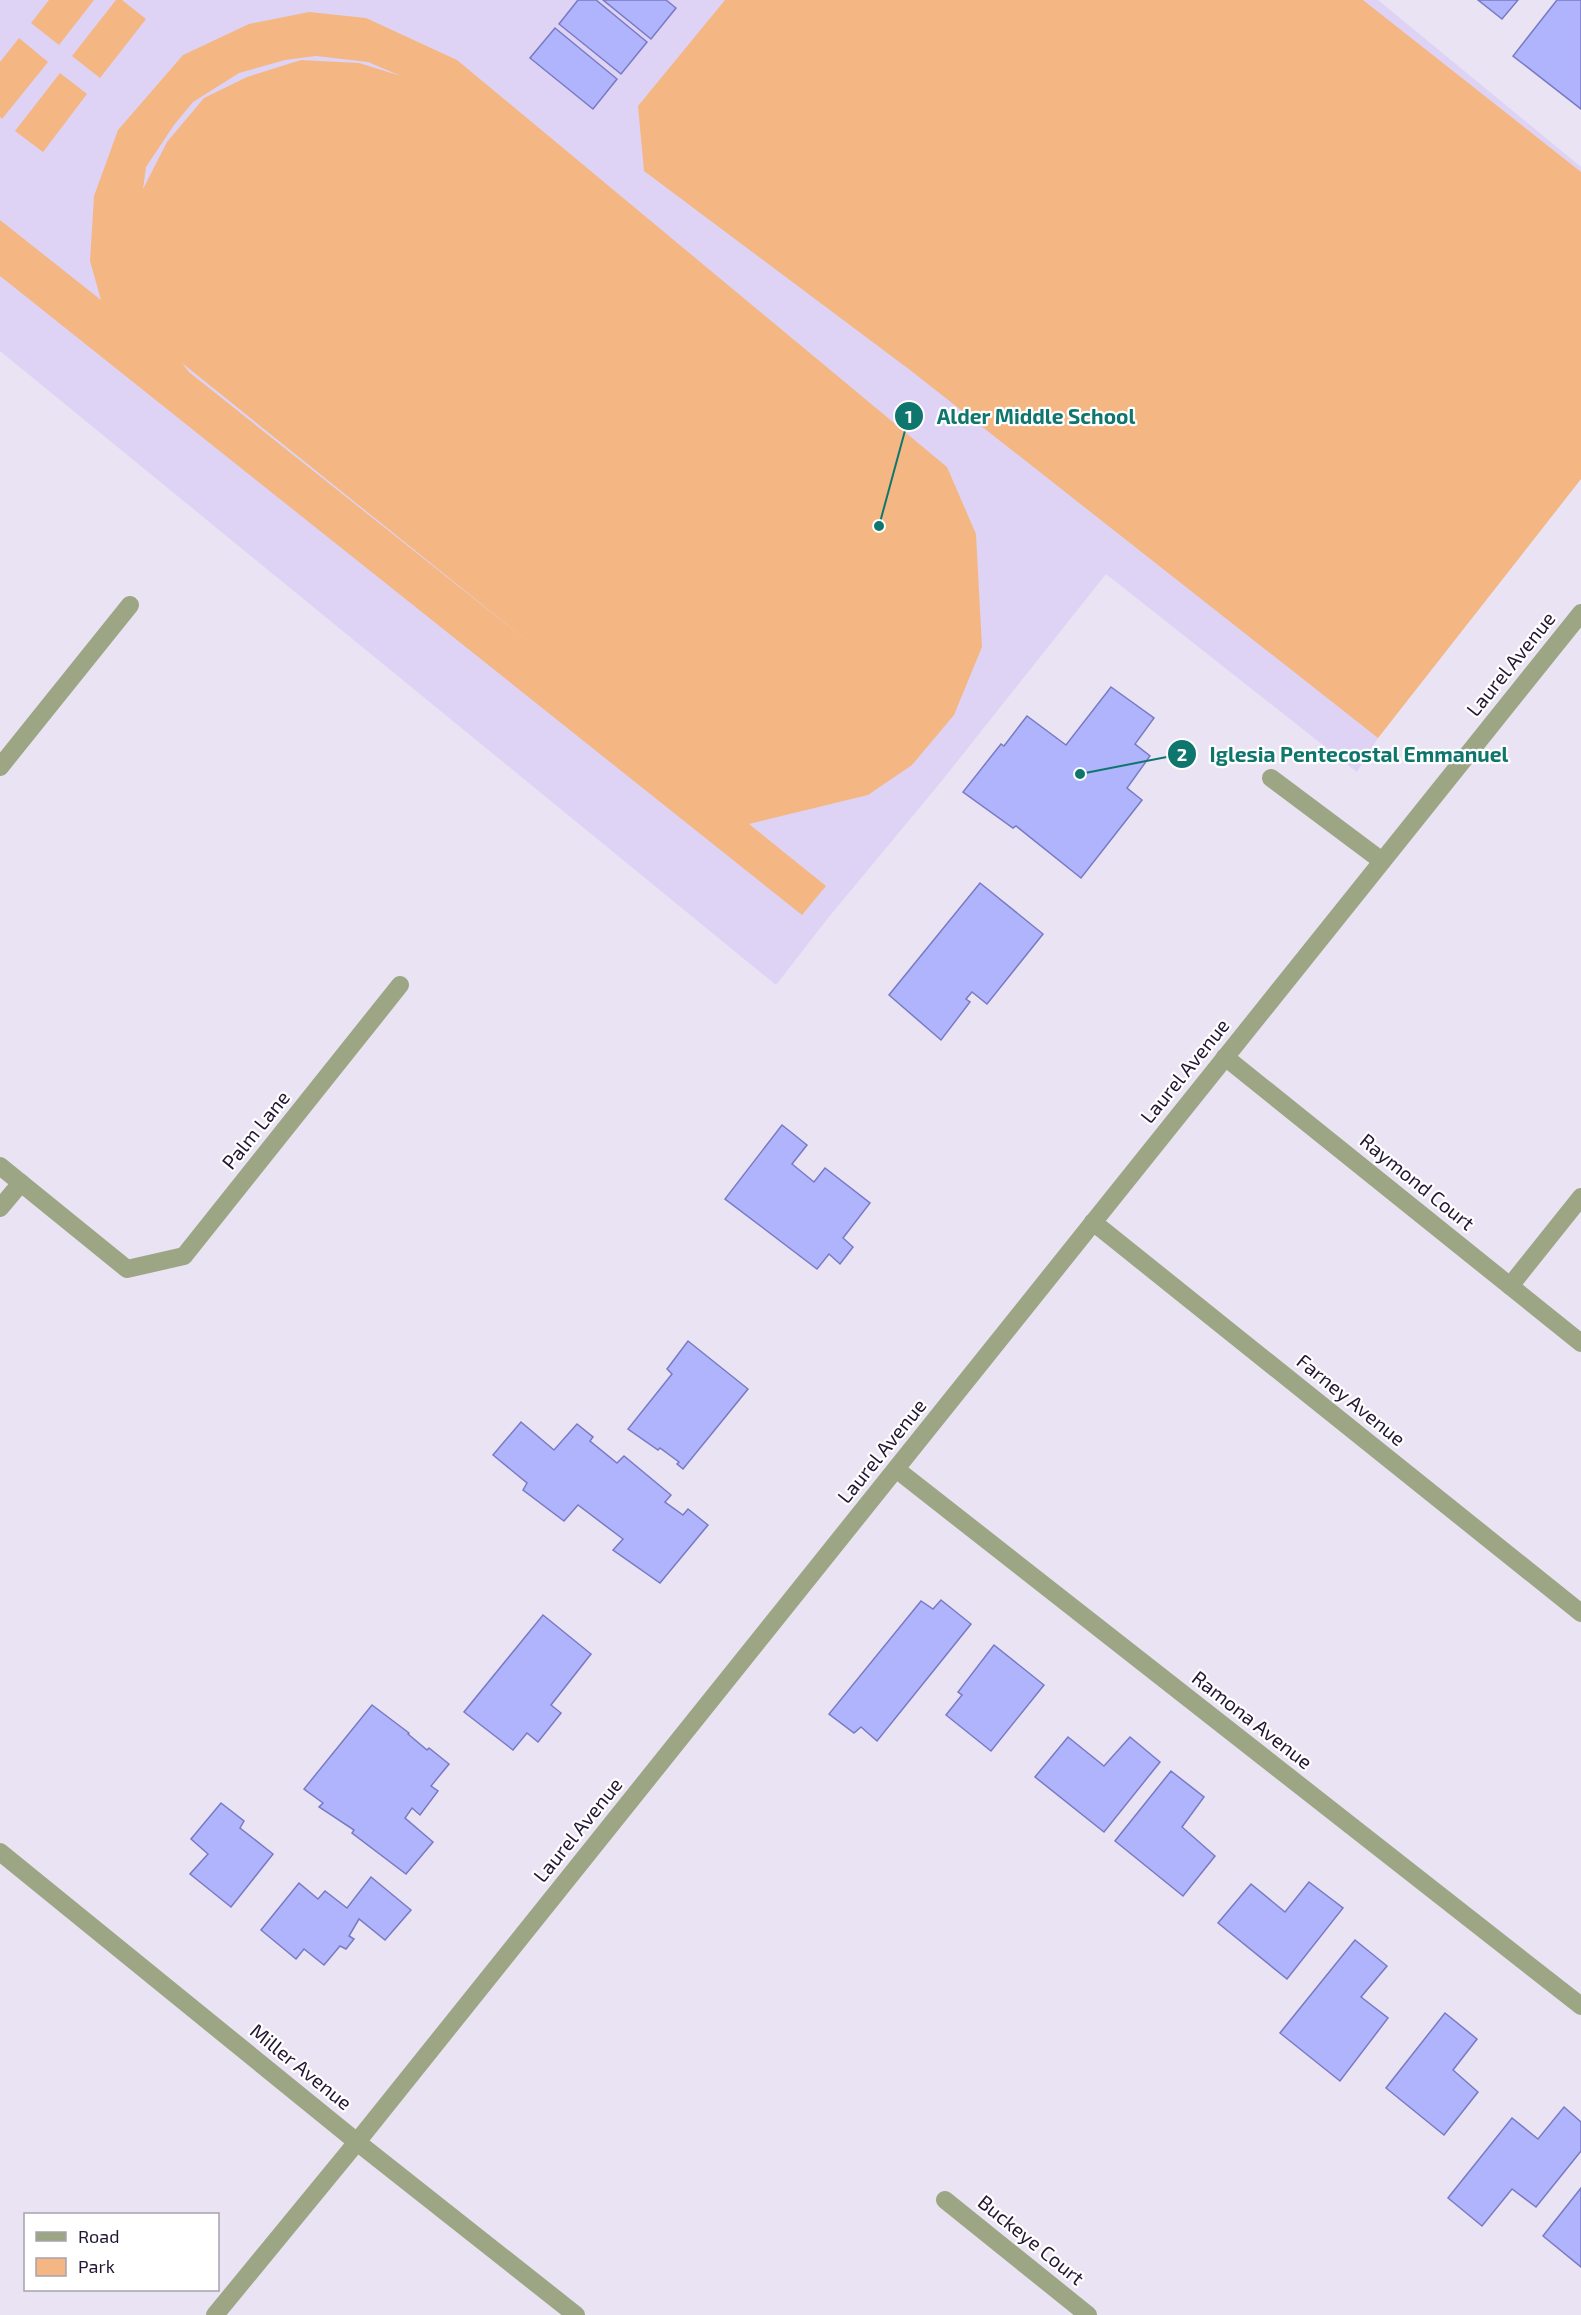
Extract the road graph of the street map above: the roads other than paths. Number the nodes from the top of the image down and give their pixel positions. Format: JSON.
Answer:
{"nodes":[{"id":1,"x":130,"y":605,"type":"dead end"},
{"id":2,"x":1581,"y":613,"type":"edge"},
{"id":3,"x":0,"y":767,"type":"edge"},
{"id":4,"x":1271,"y":778,"type":"dead end"},
{"id":5,"x":1382,"y":861,"type":"junction"},
{"id":6,"x":400,"y":985,"type":"dead end"},
{"id":7,"x":1226,"y":1057,"type":"junction"},
{"id":8,"x":0,"y":1166,"type":"edge"},
{"id":9,"x":21,"y":1183,"type":"junction"},
{"id":10,"x":1581,"y":1197,"type":"edge"},
{"id":11,"x":0,"y":1208,"type":"edge"},
{"id":12,"x":1093,"y":1222,"type":"junction"},
{"id":13,"x":1510,"y":1286,"type":"junction"},
{"id":14,"x":1581,"y":1343,"type":"edge"},
{"id":15,"x":896,"y":1469,"type":"junction"},
{"id":16,"x":1581,"y":1613,"type":"edge"},
{"id":17,"x":0,"y":1852,"type":"edge"},
{"id":18,"x":1581,"y":2006,"type":"edge"},
{"id":19,"x":357,"y":2142,"type":"junction"},
{"id":20,"x":945,"y":2200,"type":"dead end"},
{"id":21,"x":215,"y":2315,"type":"edge"},
{"id":22,"x":576,"y":2315,"type":"edge"},
{"id":23,"x":1088,"y":2315,"type":"edge"}],
"edges":[{"from":1,"to":3,"type":"street"},
{"from":2,"to":5,"type":"street","name":"Laurel Avenue"},
{"from":4,"to":5,"type":"street"},
{"from":5,"to":7,"type":"street","name":"Laurel Avenue"},
{"from":6,"to":9,"type":"street","name":"Palm Lane"},
{"from":7,"to":12,"type":"street","name":"Laurel Avenue"},
{"from":7,"to":13,"type":"street","name":"Raymond Court"},
{"from":8,"to":9,"type":"street"},
{"from":9,"to":11,"type":"street"},
{"from":10,"to":13,"type":"street"},
{"from":12,"to":15,"type":"street","name":"Laurel Avenue"},
{"from":12,"to":16,"type":"street","name":"Farney Avenue"},
{"from":13,"to":14,"type":"street","name":"Raymond Court"},
{"from":15,"to":18,"type":"street","name":"Ramona Avenue"},
{"from":15,"to":19,"type":"street","name":"Laurel Avenue"},
{"from":17,"to":19,"type":"street","name":"Miller Avenue"},
{"from":19,"to":21,"type":"street","name":"Laurel Avenue"},
{"from":19,"to":22,"type":"street","name":"Miller Avenue"},
{"from":20,"to":23,"type":"street","name":"Buckeye Court"}]}
